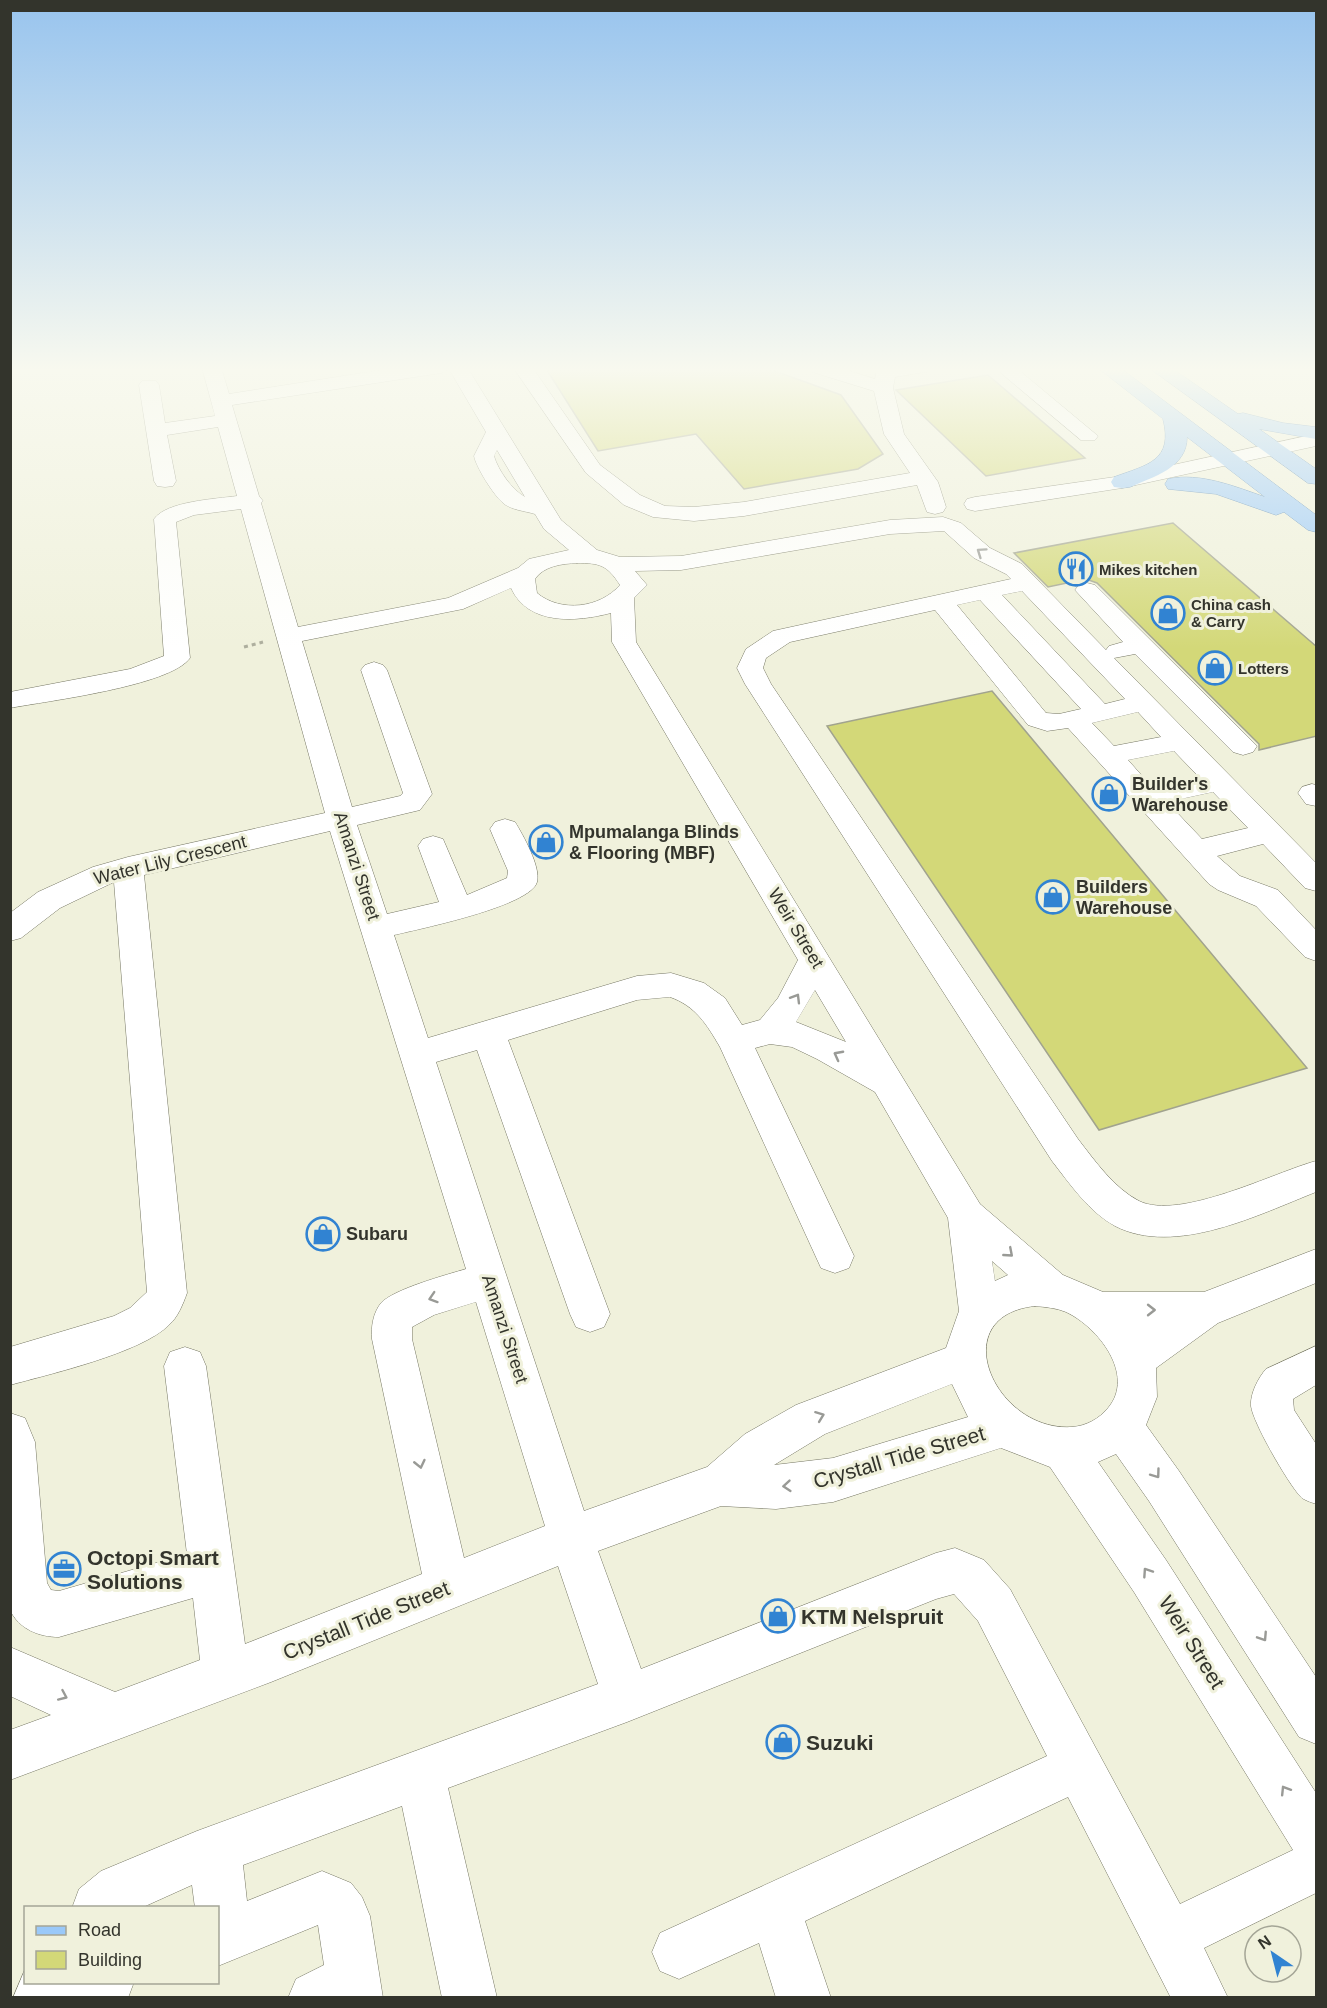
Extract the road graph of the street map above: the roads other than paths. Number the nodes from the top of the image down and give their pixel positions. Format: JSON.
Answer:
{"nodes":[{"id":1,"x":162,"y":461,"type":"edge"},
{"id":2,"x":240,"y":461,"type":"edge"},
{"id":3,"x":485,"y":461,"type":"edge"},
{"id":4,"x":587,"y":461,"type":"edge"},
{"id":5,"x":912,"y":461,"type":"edge"},
{"id":6,"x":1167,"y":461,"type":"edge"},
{"id":7,"x":1220,"y":461,"type":"edge"},
{"id":8,"x":1230,"y":461,"type":"edge"},
{"id":9,"x":1298,"y":461,"type":"edge"},
{"id":10,"x":1293,"y":462,"type":"junction"},
{"id":11,"x":1246,"y":472,"type":"junction"},
{"id":12,"x":1317,"y":478,"type":"edge"},
{"id":13,"x":925,"y":480,"type":"junction"},
{"id":14,"x":165,"y":481,"type":"dead end"},
{"id":15,"x":1122,"y":482,"type":"junction"},
{"id":16,"x":1176,"y":484,"type":"junction"},
{"id":17,"x":252,"y":501,"type":"junction"},
{"id":18,"x":943,"y":513,"type":"junction"},
{"id":19,"x":547,"y":516,"type":"junction"},
{"id":20,"x":984,"y":517,"type":"junction"},
{"id":21,"x":1317,"y":525,"type":"edge"},
{"id":22,"x":590,"y":556,"type":"junction"},
{"id":23,"x":681,"y":563,"type":"junction"},
{"id":24,"x":616,"y":564,"type":"junction"},
{"id":25,"x":536,"y":567,"type":"junction"},
{"id":26,"x":1020,"y":576,"type":"junction"},
{"id":27,"x":1087,"y":590,"type":"dead end"},
{"id":28,"x":986,"y":592,"type":"junction"},
{"id":29,"x":625,"y":593,"type":"junction"},
{"id":30,"x":941,"y":602,"type":"junction"},
{"id":31,"x":454,"y":604,"type":"junction"},
{"id":32,"x":555,"y":610,"type":"junction"},
{"id":33,"x":290,"y":636,"type":"junction"},
{"id":34,"x":624,"y":642,"type":"junction"},
{"id":35,"x":1140,"y":645,"type":"junction"},
{"id":36,"x":1099,"y":656,"type":"junction"},
{"id":37,"x":374,"y":670,"type":"dead end"},
{"id":38,"x":10,"y":700,"type":"edge"},
{"id":39,"x":1144,"y":703,"type":"junction"},
{"id":40,"x":1086,"y":716,"type":"junction"},
{"id":41,"x":1180,"y":741,"type":"junction"},
{"id":42,"x":1243,"y":746,"type":"dead end"},
{"id":43,"x":1108,"y":756,"type":"junction"},
{"id":44,"x":1220,"y":781,"type":"junction"},
{"id":45,"x":1146,"y":797,"type":"junction"},
{"id":46,"x":341,"y":819,"type":"junction"},
{"id":47,"x":505,"y":829,"type":"dead end"},
{"id":48,"x":1270,"y":833,"type":"junction"},
{"id":49,"x":433,"y":846,"type":"dead end"},
{"id":50,"x":1196,"y":850,"type":"junction"},
{"id":51,"x":128,"y":867,"type":"junction"},
{"id":52,"x":1317,"y":881,"type":"edge"},
{"id":53,"x":456,"y":907,"type":"junction"},
{"id":54,"x":376,"y":928,"type":"junction"},
{"id":55,"x":10,"y":930,"type":"edge"},
{"id":56,"x":1317,"y":949,"type":"edge"},
{"id":57,"x":814,"y":959,"type":"junction"},
{"id":58,"x":770,"y":1031,"type":"junction"},
{"id":59,"x":488,"y":1032,"type":"junction"},
{"id":60,"x":735,"y":1042,"type":"junction"},
{"id":61,"x":417,"y":1055,"type":"junction"},
{"id":62,"x":889,"y":1084,"type":"junction"},
{"id":63,"x":1317,"y":1176,"type":"edge"},
{"id":64,"x":967,"y":1215,"type":"junction"},
{"id":65,"x":835,"y":1256,"type":"dead end"},
{"id":66,"x":1317,"y":1266,"type":"edge"},
{"id":67,"x":489,"y":1280,"type":"junction"},
{"id":68,"x":1052,"y":1290,"type":"junction"},
{"id":69,"x":1098,"y":1310,"type":"junction"},
{"id":70,"x":1204,"y":1310,"type":"junction"},
{"id":71,"x":979,"y":1313,"type":"junction"},
{"id":72,"x":590,"y":1314,"type":"dead end"},
{"id":73,"x":1135,"y":1359,"type":"junction"},
{"id":74,"x":964,"y":1360,"type":"junction"},
{"id":75,"x":1317,"y":1365,"type":"edge"},
{"id":76,"x":10,"y":1366,"type":"edge"},
{"id":77,"x":185,"y":1366,"type":"dead end"},
{"id":78,"x":1004,"y":1426,"type":"junction"},
{"id":79,"x":1122,"y":1427,"type":"junction"},
{"id":80,"x":10,"y":1433,"type":"edge"},
{"id":81,"x":1062,"y":1448,"type":"junction"},
{"id":82,"x":1317,"y":1482,"type":"edge"},
{"id":83,"x":721,"y":1484,"type":"junction"},
{"id":84,"x":572,"y":1538,"type":"junction"},
{"id":85,"x":211,"y":1570,"type":"junction"},
{"id":86,"x":448,"y":1588,"type":"junction"},
{"id":87,"x":10,"y":1671,"type":"edge"},
{"id":88,"x":226,"y":1675,"type":"junction"},
{"id":89,"x":627,"y":1698,"type":"junction"},
{"id":90,"x":117,"y":1717,"type":"junction"},
{"id":91,"x":1317,"y":1720,"type":"edge"},
{"id":92,"x":10,"y":1755,"type":"edge"},
{"id":93,"x":1078,"y":1767,"type":"junction"},
{"id":94,"x":420,"y":1774,"type":"junction"},
{"id":95,"x":1317,"y":1839,"type":"edge"},
{"id":96,"x":215,"y":1850,"type":"junction"},
{"id":97,"x":1317,"y":1866,"type":"edge"},
{"id":98,"x":100,"y":1906,"type":"edge"},
{"id":99,"x":219,"y":1906,"type":"edge"},
{"id":100,"x":219,"y":1908,"type":"edge"},
{"id":101,"x":775,"y":1909,"type":"junction"},
{"id":102,"x":221,"y":1937,"type":"edge"},
{"id":103,"x":1169,"y":1937,"type":"junction"},
{"id":104,"x":680,"y":1952,"type":"dead end"},
{"id":105,"x":47,"y":1984,"type":"edge"},
{"id":106,"x":104,"y":1984,"type":"edge"},
{"id":107,"x":342,"y":1992,"type":"edge"},
{"id":108,"x":40,"y":1998,"type":"edge"},
{"id":109,"x":69,"y":1998,"type":"edge"},
{"id":110,"x":470,"y":1998,"type":"edge"},
{"id":111,"x":804,"y":1998,"type":"edge"},
{"id":112,"x":1201,"y":1998,"type":"edge"}],
"edges":[{"from":1,"to":14,"type":"street"},
{"from":2,"to":17,"type":"street","name":"Amanzi Street"},
{"from":3,"to":19,"type":"street"},
{"from":4,"to":13,"type":"street"},
{"from":5,"to":13,"type":"street"},
{"from":6,"to":15,"type":"main road"},
{"from":7,"to":15,"type":"street"},
{"from":8,"to":11,"type":"main road"},
{"from":9,"to":10,"type":"street"},
{"from":10,"to":11,"type":"street"},
{"from":10,"to":12,"type":"main road"},
{"from":11,"to":16,"type":"street"},
{"from":11,"to":21,"type":"main road"},
{"from":13,"to":18,"type":"street"},
{"from":15,"to":20,"type":"street"},
{"from":16,"to":20,"type":"street"},
{"from":16,"to":21,"type":"main road"},
{"from":17,"to":33,"type":"street","name":"Amanzi Street"},
{"from":17,"to":38,"type":"street"},
{"from":18,"to":20,"type":"street"},
{"from":18,"to":23,"type":"street"},
{"from":26,"to":18,"type":"street","one_way":true},
{"from":19,"to":22,"type":"street"},
{"from":19,"to":25,"type":"street"},
{"from":20,"to":26,"type":"street"},
{"from":22,"to":24,"type":"street"},
{"from":22,"to":25,"type":"street"},
{"from":23,"to":24,"type":"street"},
{"from":23,"to":29,"type":"street"},
{"from":24,"to":29,"type":"street"},
{"from":25,"to":31,"type":"street"},
{"from":25,"to":32,"type":"street"},
{"from":26,"to":28,"type":"street"},
{"from":26,"to":36,"type":"street"},
{"from":27,"to":35,"type":"street"},
{"from":28,"to":30,"type":"street"},
{"from":28,"to":40,"type":"street"},
{"from":29,"to":32,"type":"street"},
{"from":29,"to":34,"type":"street"},
{"from":30,"to":40,"type":"street"},
{"from":30,"to":63,"type":"street"},
{"from":31,"to":32,"type":"street"},
{"from":31,"to":33,"type":"street"},
{"from":32,"to":34,"type":"street"},
{"from":33,"to":46,"type":"street","name":"Amanzi Street"},
{"from":34,"to":57,"type":"street","name":"Weir Street"},
{"from":35,"to":36,"type":"street"},
{"from":35,"to":42,"type":"street"},
{"from":36,"to":39,"type":"street"},
{"from":37,"to":46,"type":"street","name":"Water Lily Crescent"},
{"from":39,"to":40,"type":"street"},
{"from":39,"to":41,"type":"street"},
{"from":40,"to":43,"type":"street"},
{"from":41,"to":43,"type":"street"},
{"from":41,"to":44,"type":"street"},
{"from":43,"to":45,"type":"street"},
{"from":44,"to":45,"type":"street"},
{"from":44,"to":48,"type":"street"},
{"from":45,"to":50,"type":"street"},
{"from":46,"to":51,"type":"street","name":"Water Lily Crescent"},
{"from":46,"to":54,"type":"street","name":"Amanzi Street"},
{"from":47,"to":53,"type":"street"},
{"from":48,"to":50,"type":"street"},
{"from":48,"to":52,"type":"street"},
{"from":49,"to":53,"type":"street"},
{"from":50,"to":56,"type":"street"},
{"from":51,"to":55,"type":"street","name":"Water Lily Crescent"},
{"from":51,"to":76,"type":"street"},
{"from":53,"to":54,"type":"street"},
{"from":54,"to":61,"type":"street","name":"Amanzi Street"},
{"from":58,"to":57,"type":"street","one_way":true},
{"from":57,"to":62,"type":"street","name":"Weir Street"},
{"from":58,"to":60,"type":"street"},
{"from":62,"to":58,"type":"street","one_way":true},
{"from":59,"to":60,"type":"street"},
{"from":59,"to":61,"type":"street"},
{"from":59,"to":72,"type":"street"},
{"from":60,"to":65,"type":"street"},
{"from":61,"to":67,"type":"street","name":"Amanzi Street"},
{"from":62,"to":64,"type":"street","name":"Weir Street"},
{"from":64,"to":68,"type":"street","one_way":true},
{"from":64,"to":71,"type":"street"},
{"from":66,"to":70,"type":"street"},
{"from":67,"to":84,"type":"street","name":"Amanzi Street"},
{"from":67,"to":86,"type":"street","one_way":true},
{"from":68,"to":69,"type":"street"},
{"from":68,"to":71,"type":"street"},
{"from":69,"to":70,"type":"street","one_way":true},
{"from":69,"to":73,"type":"street"},
{"from":70,"to":73,"type":"street"},
{"from":71,"to":74,"type":"street"},
{"from":73,"to":79,"type":"street"},
{"from":74,"to":78,"type":"street"},
{"from":83,"to":74,"type":"street","name":"Crystall Tide Street","one_way":true},
{"from":75,"to":82,"type":"street"},
{"from":77,"to":85,"type":"street"},
{"from":78,"to":81,"type":"street"},
{"from":78,"to":83,"type":"street","name":"Crystall Tide Street","one_way":true},
{"from":79,"to":81,"type":"street"},
{"from":79,"to":91,"type":"street","one_way":true},
{"from":80,"to":85,"type":"street"},
{"from":95,"to":81,"type":"street","name":"Weir Street","one_way":true},
{"from":83,"to":84,"type":"street","name":"Crystall Tide Street"},
{"from":84,"to":86,"type":"street","name":"Crystall Tide Street"},
{"from":84,"to":89,"type":"street","name":"Amanzi Street"},
{"from":85,"to":88,"type":"street"},
{"from":86,"to":88,"type":"street","name":"Crystall Tide Street"},
{"from":87,"to":90,"type":"street","one_way":true},
{"from":88,"to":90,"type":"street","name":"Crystall Tide Street"},
{"from":89,"to":93,"type":"street"},
{"from":89,"to":94,"type":"street"},
{"from":90,"to":92,"type":"street","name":"Crystall Tide Street"},
{"from":93,"to":101,"type":"street"},
{"from":93,"to":103,"type":"street"},
{"from":94,"to":96,"type":"street"},
{"from":94,"to":110,"type":"street"},
{"from":96,"to":98,"type":"street"},
{"from":96,"to":99,"type":"street"},
{"from":97,"to":103,"type":"street"},
{"from":100,"to":102,"type":"street"},
{"from":101,"to":104,"type":"street"},
{"from":101,"to":111,"type":"street"},
{"from":102,"to":107,"type":"street"},
{"from":103,"to":112,"type":"street"},
{"from":105,"to":108,"type":"street"},
{"from":106,"to":109,"type":"street"}]}
